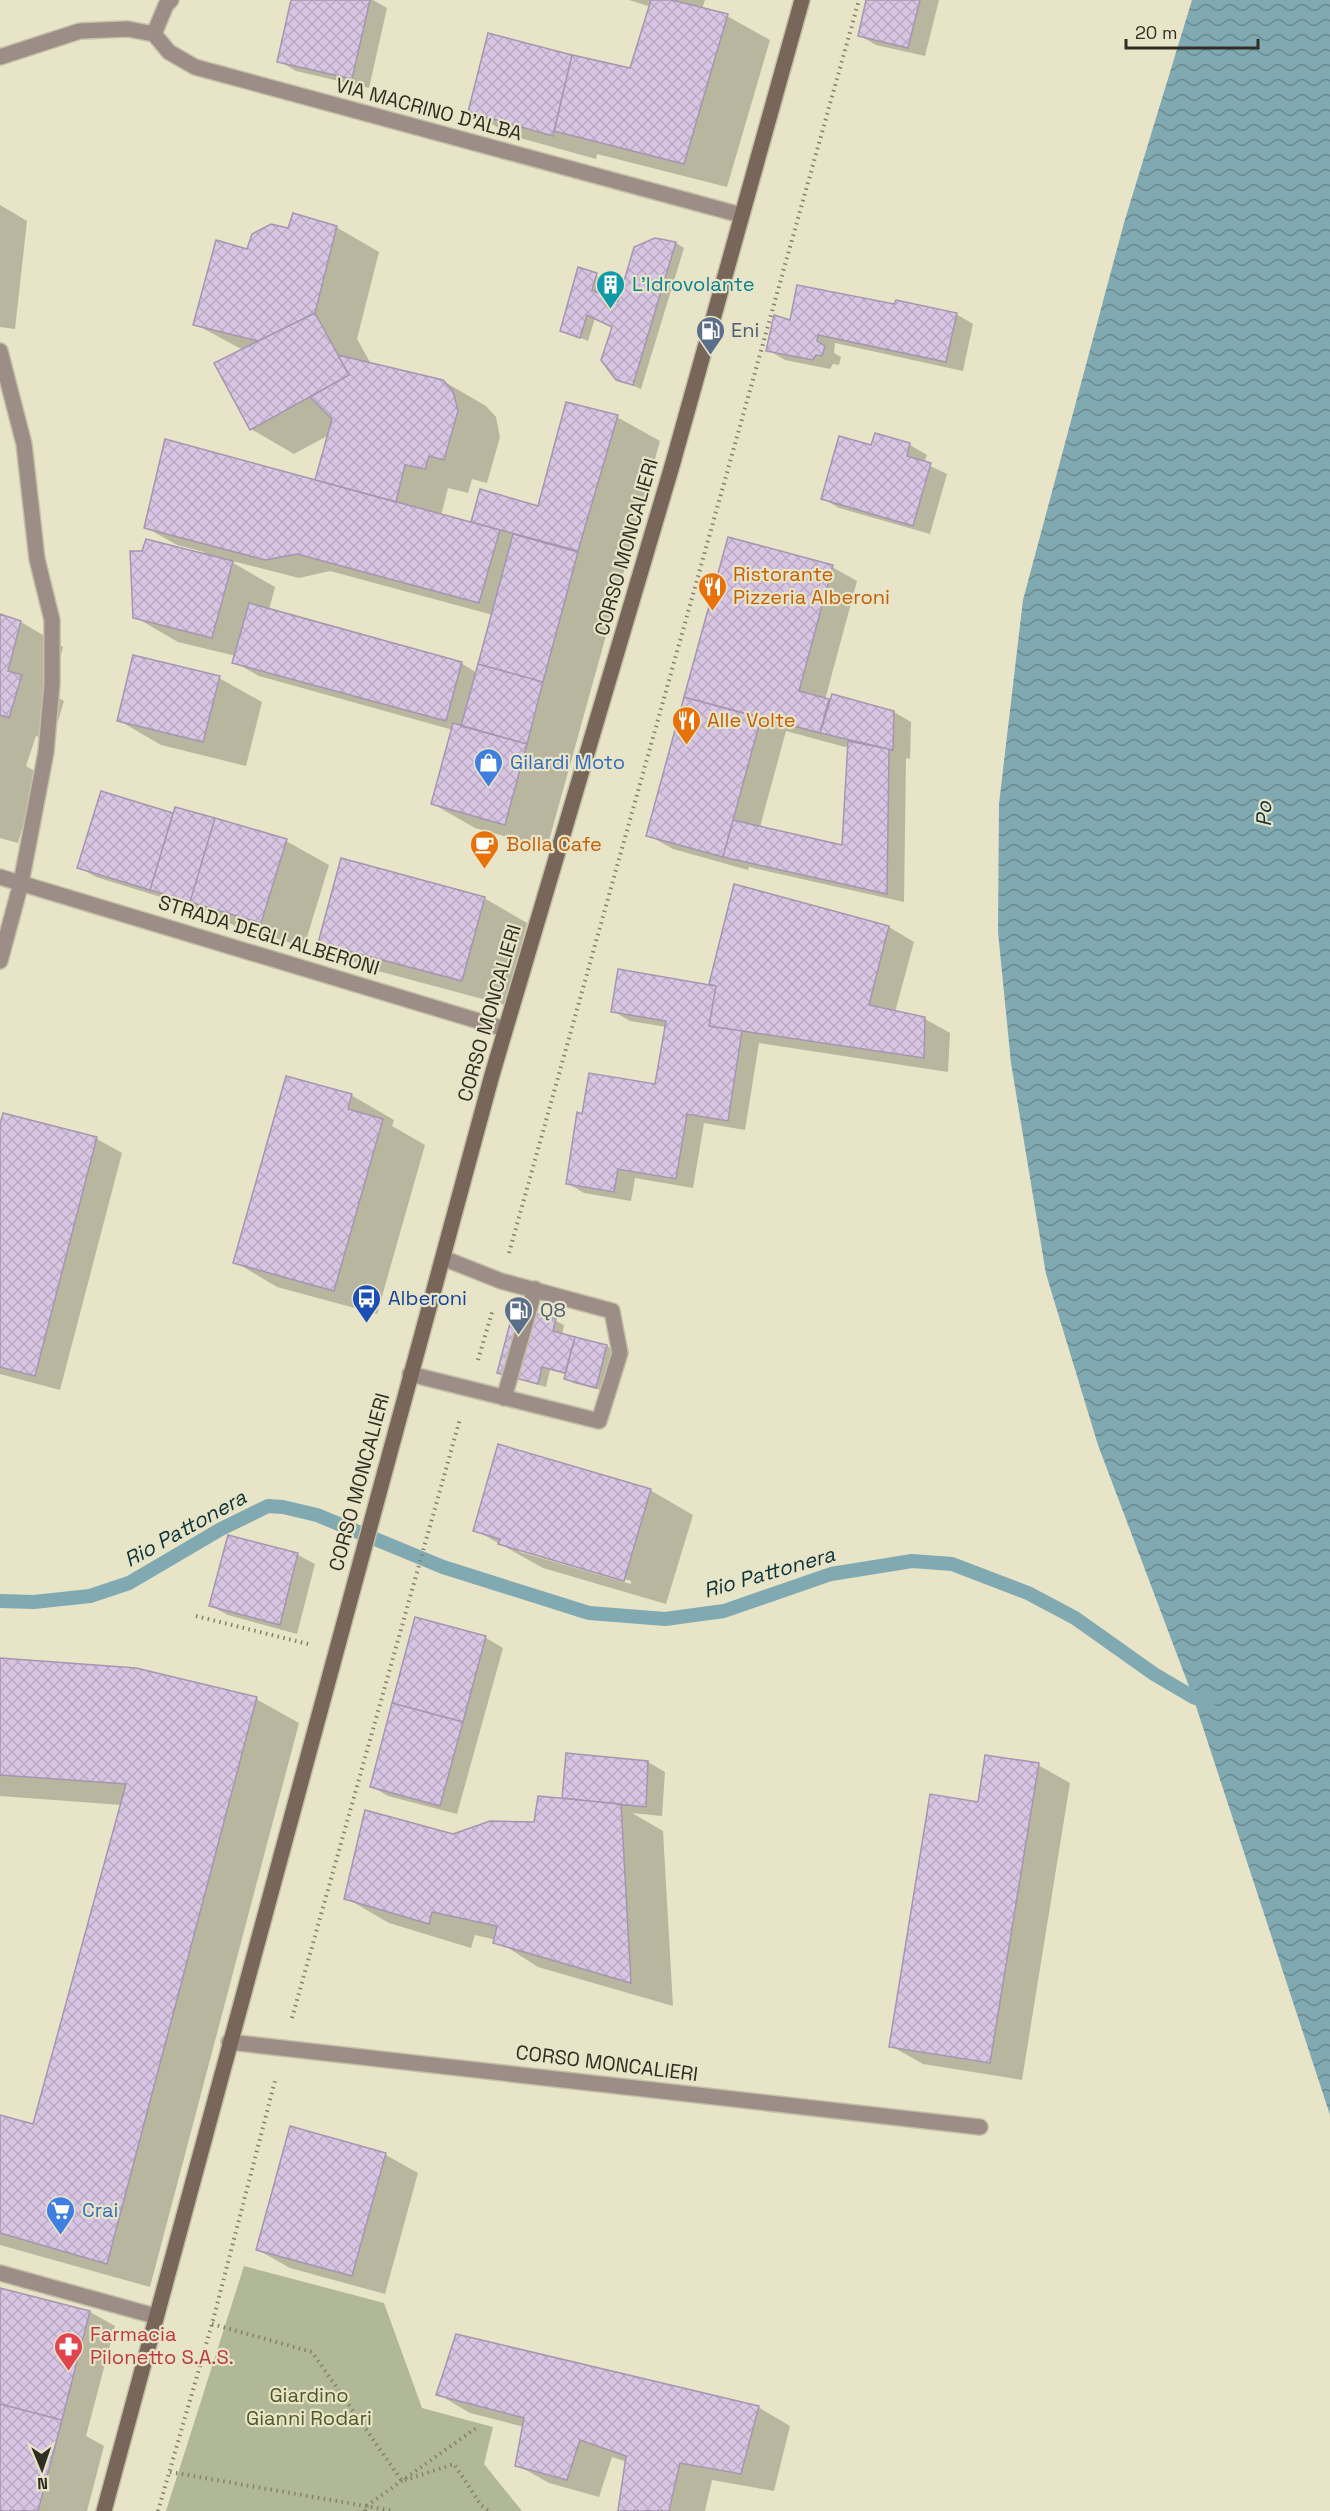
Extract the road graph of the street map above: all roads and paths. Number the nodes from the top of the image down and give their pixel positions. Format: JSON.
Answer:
{"nodes":[{"id":1,"x":171,"y":0,"type":"edge"},
{"id":2,"x":802,"y":0,"type":"edge"},
{"id":3,"x":859,"y":0,"type":"edge"},
{"id":4,"x":154,"y":34,"type":"junction"},
{"id":5,"x":0,"y":57,"type":"edge"},
{"id":6,"x":741,"y":215,"type":"junction"},
{"id":7,"x":0,"y":351,"type":"edge"},
{"id":8,"x":0,"y":877,"type":"edge"},
{"id":9,"x":21,"y":883,"type":"junction"},
{"id":10,"x":0,"y":961,"type":"edge"},
{"id":11,"x":505,"y":1029,"type":"junction"},
{"id":12,"x":444,"y":1258,"type":"junction"},
{"id":13,"x":501,"y":1281,"type":"junction"},
{"id":14,"x":535,"y":1289,"type":"junction"},
{"id":15,"x":410,"y":1374,"type":"junction"},
{"id":16,"x":469,"y":1389,"type":"junction"},
{"id":17,"x":504,"y":1398,"type":"junction"},
{"id":18,"x":409,"y":1598,"type":"dead end"},
{"id":19,"x":196,"y":1616,"type":"dead end"},
{"id":20,"x":276,"y":1636,"type":"dead end"},
{"id":21,"x":230,"y":2042,"type":"junction"},
{"id":22,"x":980,"y":2127,"type":"dead end"},
{"id":23,"x":0,"y":2273,"type":"edge"},
{"id":24,"x":155,"y":2316,"type":"junction"},
{"id":25,"x":212,"y":2324,"type":"dead end"},
{"id":26,"x":479,"y":2426,"type":"dead end"},
{"id":27,"x":170,"y":2472,"type":"dead end"},
{"id":28,"x":402,"y":2481,"type":"junction"},
{"id":29,"x":365,"y":2509,"type":"edge"},
{"id":30,"x":104,"y":2511,"type":"edge"},
{"id":31,"x":394,"y":2511,"type":"edge"},
{"id":32,"x":489,"y":2511,"type":"edge"}],
"edges":[{"from":1,"to":4,"type":"street"},
{"from":2,"to":6,"type":"main road","name":"CORSO MONCALIERI"},
{"from":3,"to":13,"type":"path"},
{"from":4,"to":5,"type":"street"},
{"from":4,"to":6,"type":"street","name":"VIA MACRINO D'ALBA"},
{"from":6,"to":11,"type":"main road","name":"CORSO MONCALIERI"},
{"from":7,"to":9,"type":"street"},
{"from":8,"to":9,"type":"street","name":"STRADA DEGLI ALBERONI"},
{"from":9,"to":10,"type":"street"},
{"from":9,"to":11,"type":"street","name":"STRADA DEGLI ALBERONI"},
{"from":11,"to":12,"type":"main road","name":"CORSO MONCALIERI"},
{"from":12,"to":13,"type":"street"},
{"from":12,"to":15,"type":"main road","name":"CORSO MONCALIERI"},
{"from":13,"to":14,"type":"street"},
{"from":13,"to":16,"type":"path"},
{"from":14,"to":17,"type":"street"},
{"from":14,"to":17,"type":"street"},
{"from":15,"to":16,"type":"street"},
{"from":15,"to":21,"type":"main road","name":"CORSO MONCALIERI"},
{"from":16,"to":17,"type":"street"},
{"from":16,"to":18,"type":"path"},
{"from":19,"to":20,"type":"path"},
{"from":21,"to":22,"type":"street","name":"CORSO MONCALIERI"},
{"from":21,"to":24,"type":"main road","name":"CORSO MONCALIERI"},
{"from":23,"to":24,"type":"street"},
{"from":24,"to":30,"type":"main road","name":"CORSO MONCALIERI"},
{"from":25,"to":28,"type":"path"},
{"from":26,"to":28,"type":"path"},
{"from":27,"to":29,"type":"path"},
{"from":28,"to":29,"type":"path"},
{"from":28,"to":32,"type":"path"},
{"from":29,"to":31,"type":"path"}]}
